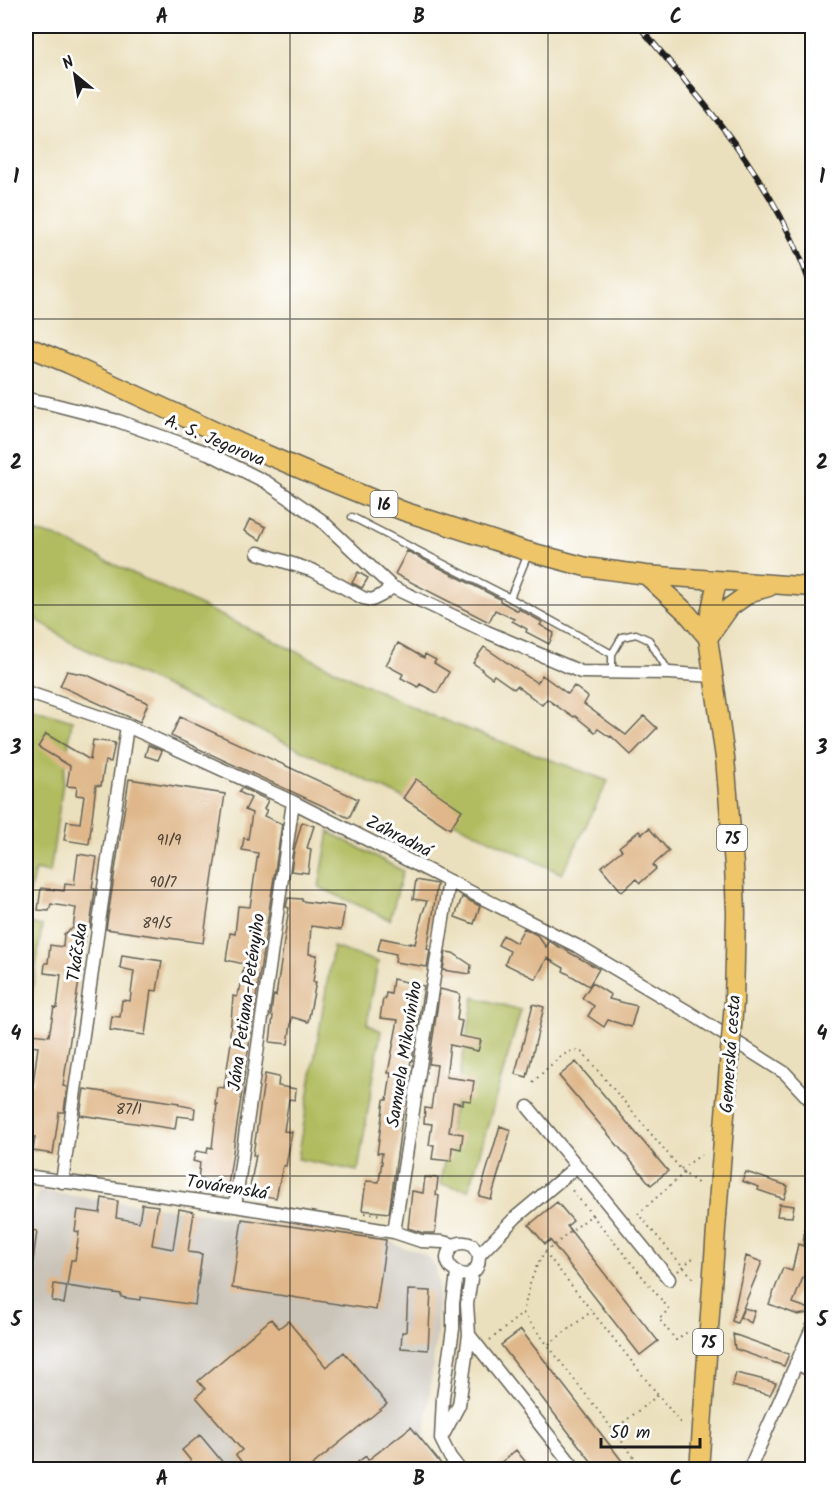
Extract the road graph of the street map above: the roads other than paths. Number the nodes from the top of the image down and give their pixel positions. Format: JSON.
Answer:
{"nodes":[{"id":1,"x":26,"y":346,"type":"edge"},
{"id":2,"x":26,"y":399,"type":"edge"},
{"id":3,"x":352,"y":517,"type":"dead end"},
{"id":4,"x":529,"y":552,"type":"junction"},
{"id":5,"x":258,"y":553,"type":"dead end"},
{"id":6,"x":646,"y":575,"type":"junction"},
{"id":7,"x":717,"y":581,"type":"junction"},
{"id":8,"x":779,"y":585,"type":"junction"},
{"id":9,"x":807,"y":586,"type":"edge"},
{"id":10,"x":392,"y":587,"type":"junction"},
{"id":11,"x":510,"y":598,"type":"junction"},
{"id":12,"x":708,"y":638,"type":"junction"},
{"id":13,"x":612,"y":654,"type":"junction"},
{"id":14,"x":612,"y":672,"type":"junction"},
{"id":15,"x":669,"y":673,"type":"junction"},
{"id":16,"x":713,"y":676,"type":"junction"},
{"id":17,"x":26,"y":692,"type":"edge"},
{"id":18,"x":127,"y":726,"type":"junction"},
{"id":19,"x":293,"y":802,"type":"junction"},
{"id":20,"x":449,"y":881,"type":"junction"},
{"id":21,"x":740,"y":1045,"type":"joint"},
{"id":22,"x":813,"y":1102,"type":"edge"},
{"id":23,"x":528,"y":1107,"type":"dead end"},
{"id":24,"x":577,"y":1166,"type":"junction"},
{"id":25,"x":26,"y":1176,"type":"edge"},
{"id":26,"x":62,"y":1182,"type":"junction"},
{"id":27,"x":235,"y":1206,"type":"junction"},
{"id":28,"x":394,"y":1232,"type":"junction"},
{"id":29,"x":421,"y":1240,"type":"junction"},
{"id":30,"x":456,"y":1245,"type":"junction"},
{"id":31,"x":476,"y":1250,"type":"junction"},
{"id":32,"x":447,"y":1260,"type":"junction"},
{"id":33,"x":472,"y":1272,"type":"junction"},
{"id":34,"x":457,"y":1274,"type":"junction"},
{"id":35,"x":669,"y":1279,"type":"road end"},
{"id":36,"x":813,"y":1328,"type":"edge"},
{"id":37,"x":469,"y":1335,"type":"junction"},
{"id":38,"x":796,"y":1363,"type":"junction"},
{"id":39,"x":813,"y":1371,"type":"edge"},
{"id":40,"x":441,"y":1439,"type":"junction"},
{"id":41,"x":460,"y":1470,"type":"edge"},
{"id":42,"x":576,"y":1470,"type":"edge"},
{"id":43,"x":699,"y":1470,"type":"edge"},
{"id":44,"x":748,"y":1470,"type":"edge"}],
"edges":[{"from":1,"to":4,"type":"main road","number":"16"},
{"from":2,"to":10,"type":"street","name":"A. S. Jegorova"},
{"from":3,"to":11,"type":"lane"},
{"from":4,"to":6,"type":"main road","number":"16"},
{"from":4,"to":11,"type":"lane"},
{"from":5,"to":10,"type":"street"},
{"from":6,"to":7,"type":"main road","number":"16"},
{"from":6,"to":12,"type":"main road"},
{"from":7,"to":8,"type":"main road","number":"16"},
{"from":7,"to":12,"type":"main road","number":"75"},
{"from":8,"to":9,"type":"main road","number":"16"},
{"from":8,"to":12,"type":"main road"},
{"from":10,"to":14,"type":"street","name":"A. S. Jegorova"},
{"from":11,"to":13,"type":"lane"},
{"from":12,"to":16,"type":"main road","name":"Gemerská cesta","number":"75"},
{"from":13,"to":14,"type":"lane"},
{"from":13,"to":15,"type":"lane"},
{"from":14,"to":15,"type":"street","name":"A. S. Jegorova"},
{"from":15,"to":16,"type":"street","name":"A. S. Jegorova"},
{"from":16,"to":43,"type":"main road","name":"Gemerská cesta","number":"75","bridge":true},
{"from":17,"to":18,"type":"street","name":"Záhradná"},
{"from":18,"to":19,"type":"street","name":"Záhradná"},
{"from":18,"to":26,"type":"street","name":"Tkáčska"},
{"from":19,"to":20,"type":"street","name":"Záhradná"},
{"from":19,"to":27,"type":"street","name":"Jána Petiana-Petényiho"},
{"from":20,"to":21,"type":"street","name":"Záhradná"},
{"from":20,"to":28,"type":"street","name":"Samuela Mikovíniho"},
{"from":21,"to":22,"type":"street","name":"Gemerská cesta"},
{"from":23,"to":24,"type":"street"},
{"from":24,"to":31,"type":"street"},
{"from":24,"to":35,"type":"street"},
{"from":25,"to":26,"type":"street","name":"Továrenská"},
{"from":26,"to":27,"type":"street","name":"Továrenská"},
{"from":27,"to":28,"type":"street","name":"Továrenská"},
{"from":28,"to":29,"type":"street","name":"Továrenská"},
{"from":29,"to":30,"type":"street","name":"Továrenská"},
{"from":29,"to":32,"type":"street","name":"Továrenská"},
{"from":30,"to":31,"type":"street","name":"Továrenská"},
{"from":30,"to":32,"type":"street"},
{"from":31,"to":33,"type":"street"},
{"from":32,"to":34,"type":"street","name":"Továrenská"},
{"from":33,"to":34,"type":"street"},
{"from":33,"to":37,"type":"street"},
{"from":34,"to":40,"type":"street"},
{"from":36,"to":38,"type":"street"},
{"from":37,"to":40,"type":"street"},
{"from":37,"to":42,"type":"street"},
{"from":38,"to":39,"type":"street"},
{"from":38,"to":44,"type":"street"},
{"from":40,"to":41,"type":"street"}]}
